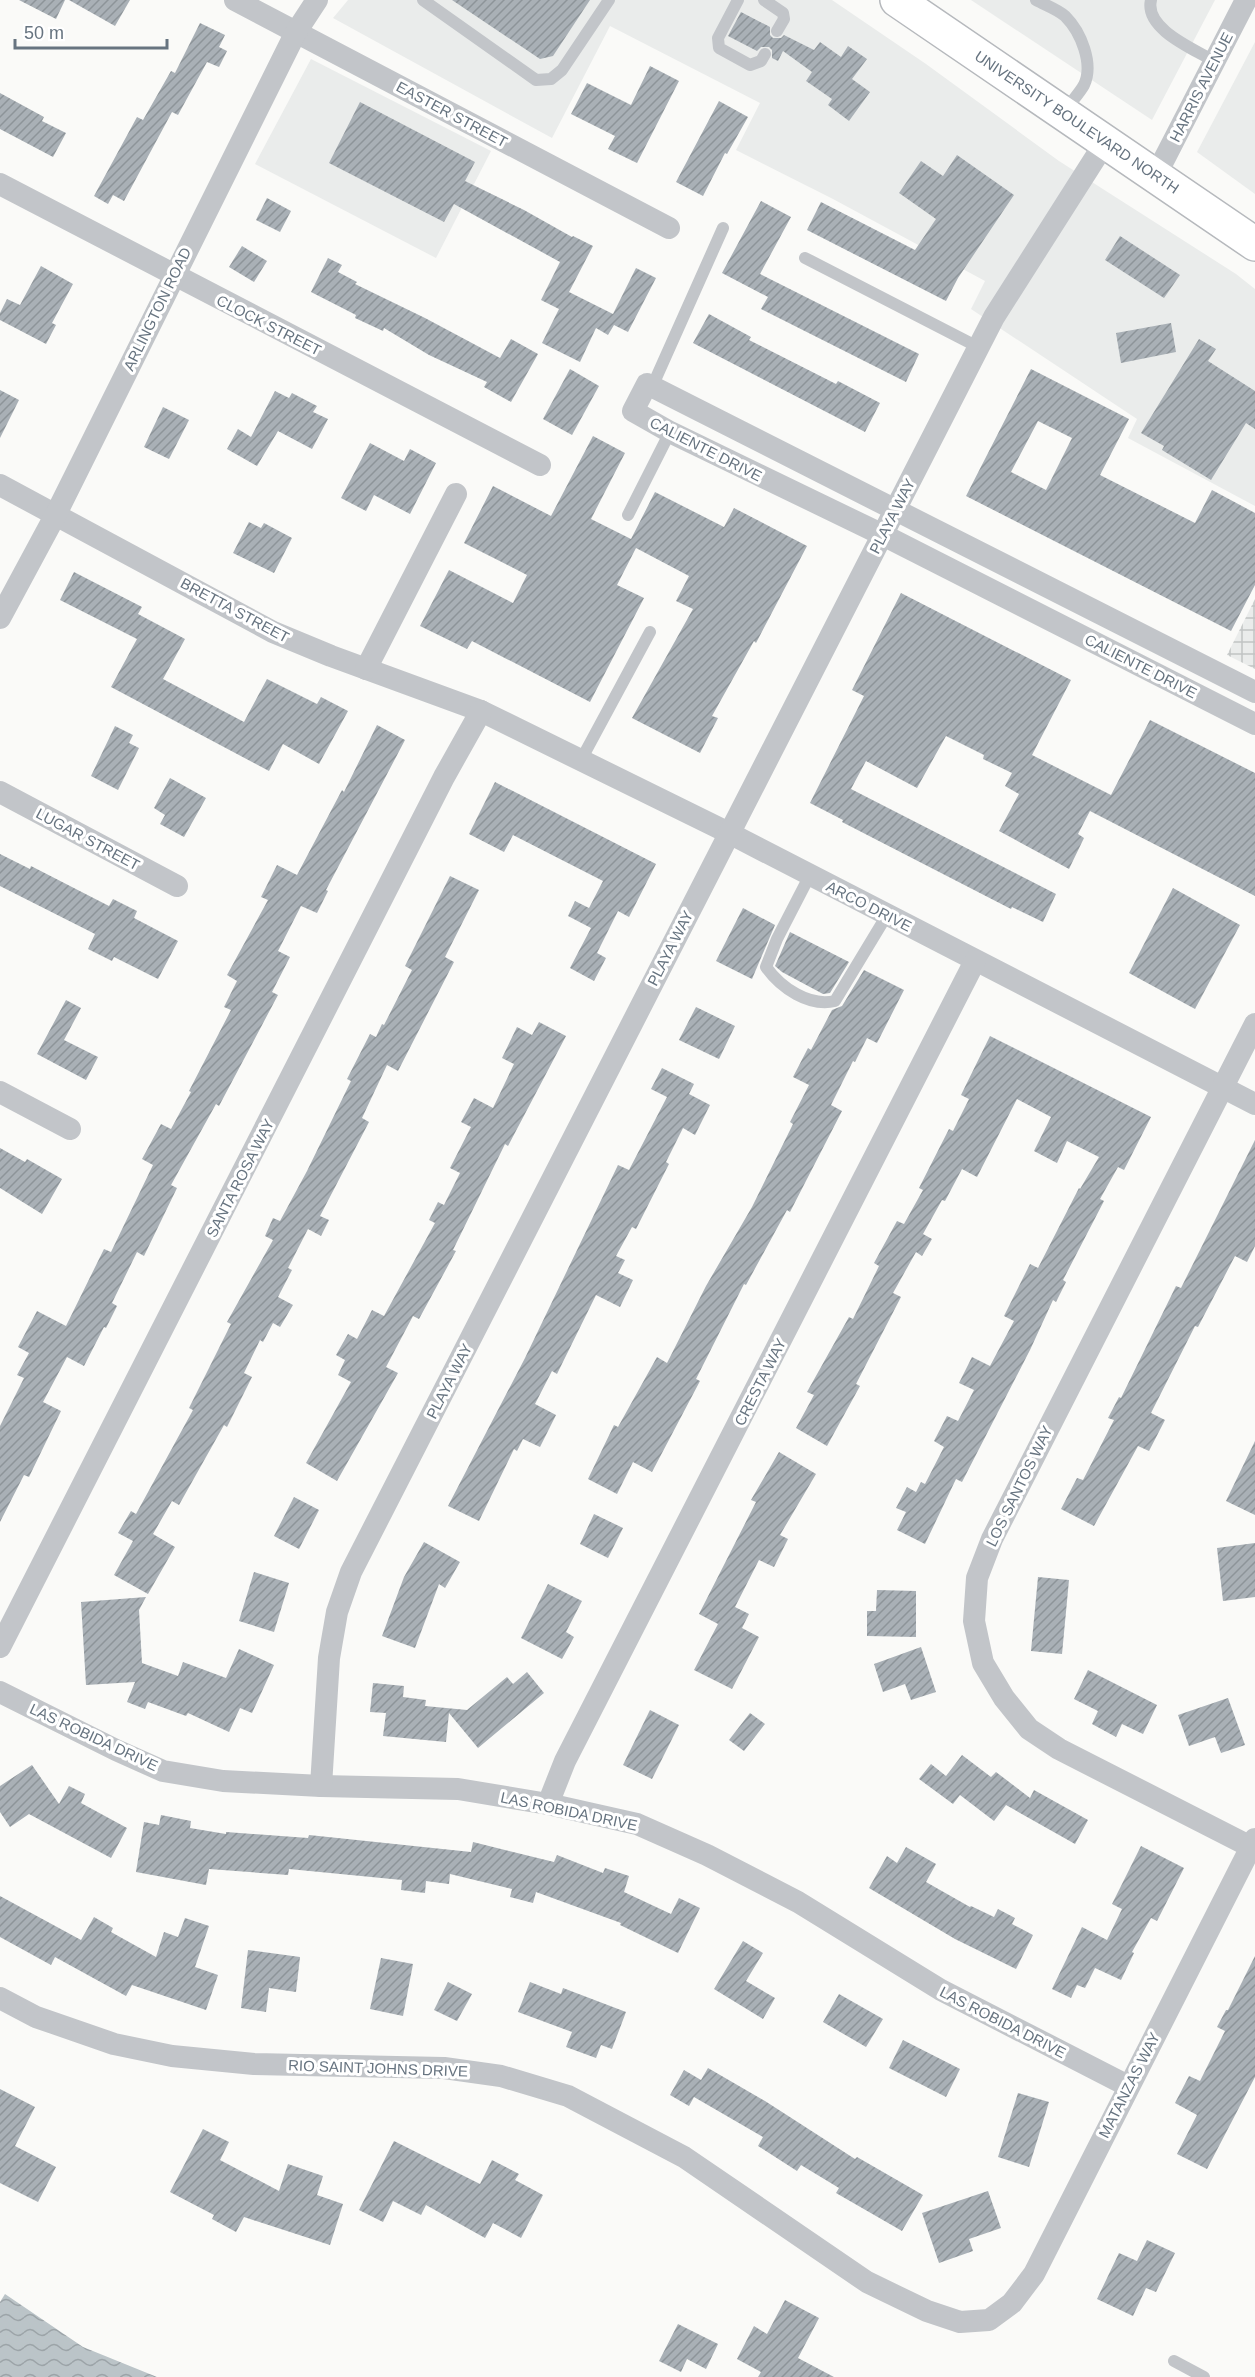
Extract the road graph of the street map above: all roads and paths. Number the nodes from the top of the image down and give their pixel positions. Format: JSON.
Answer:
{"nodes":[{"id":1,"x":234,"y":0,"type":"edge"},
{"id":2,"x":317,"y":0,"type":"edge"},
{"id":3,"x":423,"y":0,"type":"edge"},
{"id":4,"x":609,"y":0,"type":"edge"},
{"id":5,"x":738,"y":0,"type":"edge"},
{"id":6,"x":764,"y":0,"type":"edge"},
{"id":7,"x":897,"y":0,"type":"edge"},
{"id":8,"x":1036,"y":0,"type":"edge"},
{"id":9,"x":1150,"y":0,"type":"edge"},
{"id":10,"x":1246,"y":0,"type":"edge"},
{"id":11,"x":777,"y":31,"type":"dead end"},
{"id":12,"x":296,"y":32,"type":"junction"},
{"id":13,"x":765,"y":54,"type":"dead end"},
{"id":14,"x":1214,"y":61,"type":"junction"},
{"id":15,"x":1064,"y":113,"type":"junction"},
{"id":16,"x":1106,"y":141,"type":"junction"},
{"id":17,"x":1156,"y":175,"type":"junction"},
{"id":18,"x":0,"y":184,"type":"edge"},
{"id":19,"x":669,"y":228,"type":"dead end"},
{"id":20,"x":723,"y":228,"type":"dead end"},
{"id":21,"x":1255,"y":244,"type":"edge"},
{"id":22,"x":805,"y":258,"type":"dead end"},
{"id":23,"x":174,"y":276,"type":"junction"},
{"id":24,"x":978,"y":346,"type":"junction"},
{"id":25,"x":652,"y":387,"type":"junction"},
{"id":26,"x":670,"y":432,"type":"junction"},
{"id":27,"x":540,"y":465,"type":"dead end"},
{"id":28,"x":0,"y":485,"type":"edge"},
{"id":29,"x":456,"y":494,"type":"dead end"},
{"id":30,"x":896,"y":509,"type":"junction"},
{"id":31,"x":56,"y":514,"type":"junction"},
{"id":32,"x":628,"y":515,"type":"dead end"},
{"id":33,"x":883,"y":535,"type":"junction"},
{"id":34,"x":0,"y":618,"type":"edge"},
{"id":35,"x":650,"y":632,"type":"dead end"},
{"id":36,"x":366,"y":669,"type":"junction"},
{"id":37,"x":1212,"y":670,"type":"junction"},
{"id":38,"x":1255,"y":692,"type":"edge"},
{"id":39,"x":1198,"y":695,"type":"junction"},
{"id":40,"x":481,"y":711,"type":"junction"},
{"id":41,"x":1255,"y":724,"type":"edge"},
{"id":42,"x":581,"y":760,"type":"junction"},
{"id":43,"x":0,"y":792,"type":"edge"},
{"id":44,"x":729,"y":833,"type":"junction"},
{"id":45,"x":810,"y":875,"type":"junction"},
{"id":46,"x":177,"y":886,"type":"dead end"},
{"id":47,"x":887,"y":915,"type":"junction"},
{"id":48,"x":975,"y":961,"type":"junction"},
{"id":49,"x":1255,"y":1024,"type":"edge"},
{"id":50,"x":1223,"y":1088,"type":"junction"},
{"id":51,"x":0,"y":1092,"type":"edge"},
{"id":52,"x":1255,"y":1104,"type":"edge"},
{"id":53,"x":70,"y":1129,"type":"dead end"},
{"id":54,"x":0,"y":1647,"type":"edge"},
{"id":55,"x":0,"y":1692,"type":"edge"},
{"id":56,"x":321,"y":1786,"type":"junction"},
{"id":57,"x":548,"y":1804,"type":"junction"},
{"id":58,"x":1253,"y":1843,"type":"edge"},
{"id":59,"x":0,"y":1998,"type":"edge"},
{"id":60,"x":1128,"y":2086,"type":"junction"},
{"id":61,"x":988,"y":2319,"type":"joint"},
{"id":62,"x":1174,"y":2361,"type":"dead end"},
{"id":63,"x":1204,"y":2377,"type":"edge"}],
"edges":[{"from":1,"to":12,"type":"street","name":"EASTER STREET"},
{"from":2,"to":12,"type":"street","name":"ARLINGTON ROAD"},
{"from":3,"to":4,"type":"lane"},
{"from":5,"to":13,"type":"lane"},
{"from":6,"to":11,"type":"lane"},
{"from":7,"to":15,"type":"main road","name":"UNIVERSITY BOULEVARD NORTH"},
{"from":8,"to":15,"type":"lane"},
{"from":9,"to":14,"type":"lane"},
{"from":10,"to":14,"type":"street","name":"HARRIS AVENUE"},
{"from":12,"to":19,"type":"street","name":"EASTER STREET"},
{"from":12,"to":23,"type":"street","name":"ARLINGTON ROAD"},
{"from":14,"to":17,"type":"street","name":"HARRIS AVENUE"},
{"from":15,"to":16,"type":"main road","name":"UNIVERSITY BOULEVARD NORTH"},
{"from":16,"to":17,"type":"main road","name":"UNIVERSITY BOULEVARD NORTH"},
{"from":16,"to":24,"type":"street","name":"PLAYA WAY"},
{"from":17,"to":21,"type":"main road","name":"UNIVERSITY BOULEVARD NORTH"},
{"from":18,"to":23,"type":"street","name":"CLOCK STREET"},
{"from":20,"to":25,"type":"lane"},
{"from":22,"to":24,"type":"lane"},
{"from":23,"to":27,"type":"street","name":"CLOCK STREET"},
{"from":23,"to":31,"type":"street","name":"ARLINGTON ROAD"},
{"from":24,"to":30,"type":"street","name":"PLAYA WAY"},
{"from":25,"to":26,"type":"street","name":"CALIENTE DRIVE"},
{"from":25,"to":30,"type":"street","name":"CALIENTE DRIVE"},
{"from":26,"to":32,"type":"lane"},
{"from":26,"to":33,"type":"street","name":"CALIENTE DRIVE"},
{"from":28,"to":31,"type":"street","name":"BRETTA STREET"},
{"from":29,"to":36,"type":"street"},
{"from":30,"to":33,"type":"street","name":"PLAYA WAY"},
{"from":30,"to":37,"type":"street","name":"CALIENTE DRIVE"},
{"from":31,"to":34,"type":"street","name":"ARLINGTON ROAD"},
{"from":31,"to":36,"type":"street","name":"BRETTA STREET"},
{"from":33,"to":39,"type":"street","name":"CALIENTE DRIVE"},
{"from":33,"to":44,"type":"street","name":"PLAYA WAY"},
{"from":35,"to":42,"type":"lane"},
{"from":36,"to":40,"type":"street","name":"BRETTA STREET"},
{"from":37,"to":38,"type":"street","name":"CALIENTE DRIVE"},
{"from":37,"to":39,"type":"street"},
{"from":39,"to":41,"type":"street","name":"CALIENTE DRIVE"},
{"from":40,"to":42,"type":"street","name":"ARCO DRIVE"},
{"from":40,"to":54,"type":"street","name":"SANTA ROSA WAY"},
{"from":42,"to":44,"type":"street","name":"ARCO DRIVE"},
{"from":43,"to":46,"type":"street","name":"LUGAR STREET"},
{"from":44,"to":45,"type":"street","name":"ARCO DRIVE"},
{"from":44,"to":56,"type":"street","name":"PLAYA WAY"},
{"from":45,"to":47,"type":"street","name":"ARCO DRIVE"},
{"from":45,"to":47,"type":"lane"},
{"from":47,"to":48,"type":"street","name":"ARCO DRIVE"},
{"from":48,"to":50,"type":"street","name":"ARCO DRIVE"},
{"from":48,"to":57,"type":"street","name":"CRESTA WAY"},
{"from":49,"to":50,"type":"street","name":"LOS SANTOS WAY"},
{"from":50,"to":52,"type":"street","name":"ARCO DRIVE"},
{"from":50,"to":58,"type":"street","name":"LOS SANTOS WAY"},
{"from":51,"to":53,"type":"street"},
{"from":55,"to":56,"type":"street","name":"LAS ROBIDA DRIVE"},
{"from":56,"to":57,"type":"street","name":"LAS ROBIDA DRIVE"},
{"from":57,"to":60,"type":"street","name":"LAS ROBIDA DRIVE"},
{"from":58,"to":60,"type":"street","name":"MATANZAS WAY"},
{"from":59,"to":61,"type":"street","name":"RIO SAINT JOHNS DRIVE"},
{"from":60,"to":61,"type":"street","name":"MATANZAS WAY"},
{"from":62,"to":63,"type":"lane"}]}
